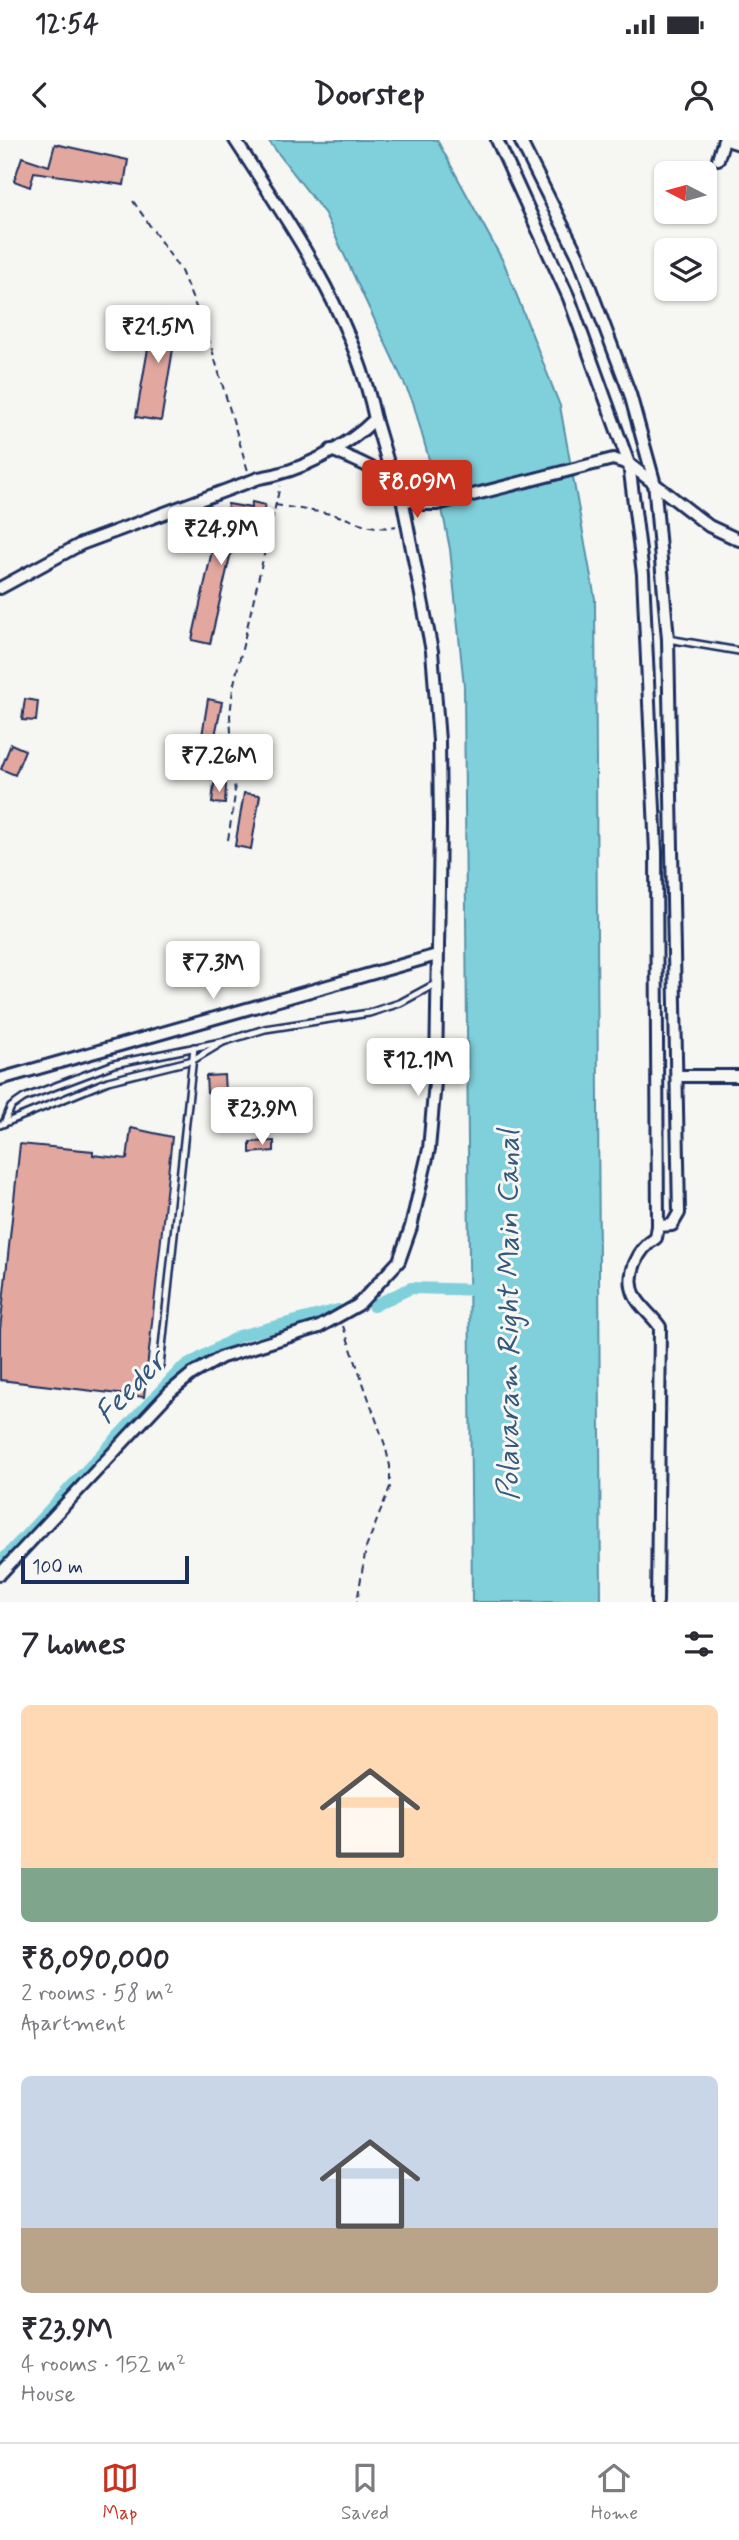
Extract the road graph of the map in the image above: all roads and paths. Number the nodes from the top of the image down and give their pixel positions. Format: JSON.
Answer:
{"nodes":[{"id":1,"x":235,"y":140,"type":"edge"},
{"id":2,"x":496,"y":140,"type":"edge"},
{"id":3,"x":520,"y":140,"type":"edge"},
{"id":4,"x":726,"y":140,"type":"edge"},
{"id":5,"x":739,"y":144,"type":"edge"},
{"id":6,"x":718,"y":159,"type":"dead end"},
{"id":7,"x":133,"y":201,"type":"dead end"},
{"id":8,"x":375,"y":419,"type":"junction"},
{"id":9,"x":331,"y":450,"type":"junction"},
{"id":10,"x":629,"y":464,"type":"junction"},
{"id":11,"x":278,"y":475,"type":"junction"},
{"id":12,"x":251,"y":481,"type":"junction"},
{"id":13,"x":654,"y":481,"type":"junction"},
{"id":14,"x":394,"y":483,"type":"junction"},
{"id":15,"x":402,"y":498,"type":"junction"},
{"id":16,"x":275,"y":505,"type":"junction"},
{"id":17,"x":407,"y":523,"type":"junction"},
{"id":18,"x":739,"y":540,"type":"edge"},
{"id":19,"x":0,"y":588,"type":"edge"},
{"id":20,"x":668,"y":639,"type":"junction"},
{"id":21,"x":739,"y":652,"type":"edge"},
{"id":22,"x":228,"y":839,"type":"dead end"},
{"id":23,"x":437,"y":955,"type":"junction"},
{"id":24,"x":437,"y":984,"type":"junction"},
{"id":25,"x":226,"y":1041,"type":"junction"},
{"id":26,"x":194,"y":1047,"type":"junction"},
{"id":27,"x":193,"y":1060,"type":"junction"},
{"id":28,"x":677,"y":1076,"type":"junction"},
{"id":29,"x":739,"y":1076,"type":"edge"},
{"id":30,"x":0,"y":1079,"type":"edge"},
{"id":31,"x":3,"y":1123,"type":"edge"},
{"id":32,"x":658,"y":1226,"type":"junction"},
{"id":33,"x":340,"y":1317,"type":"junction"},
{"id":34,"x":160,"y":1366,"type":"dead end"},
{"id":35,"x":0,"y":1574,"type":"edge"},
{"id":36,"x":357,"y":1602,"type":"edge"},
{"id":37,"x":657,"y":1602,"type":"edge"}],
"edges":[{"from":1,"to":8,"type":"street"},
{"from":2,"to":10,"type":"street"},
{"from":3,"to":13,"type":"street"},
{"from":4,"to":5,"type":"street"},
{"from":4,"to":6,"type":"street"},
{"from":7,"to":12,"type":"path"},
{"from":8,"to":9,"type":"street"},
{"from":8,"to":14,"type":"street"},
{"from":9,"to":11,"type":"street"},
{"from":9,"to":14,"type":"street"},
{"from":10,"to":13,"type":"street"},
{"from":10,"to":15,"type":"street"},
{"from":10,"to":32,"type":"street"},
{"from":11,"to":12,"type":"street"},
{"from":11,"to":16,"type":"path"},
{"from":12,"to":19,"type":"street"},
{"from":13,"to":18,"type":"street"},
{"from":13,"to":20,"type":"street"},
{"from":14,"to":15,"type":"street"},
{"from":15,"to":17,"type":"street"},
{"from":16,"to":17,"type":"path"},
{"from":16,"to":22,"type":"path"},
{"from":17,"to":23,"type":"street"},
{"from":20,"to":21,"type":"lane"},
{"from":20,"to":28,"type":"street"},
{"from":23,"to":24,"type":"street"},
{"from":23,"to":30,"type":"street"},
{"from":24,"to":25,"type":"lane"},
{"from":24,"to":33,"type":"street"},
{"from":25,"to":26,"type":"lane"},
{"from":25,"to":27,"type":"lane"},
{"from":26,"to":27,"type":"lane"},
{"from":26,"to":31,"type":"lane"},
{"from":27,"to":31,"type":"lane"},
{"from":27,"to":34,"type":"lane"},
{"from":28,"to":29,"type":"street"},
{"from":28,"to":32,"type":"street"},
{"from":32,"to":37,"type":"street"},
{"from":33,"to":35,"type":"street"},
{"from":33,"to":36,"type":"path"}]}
